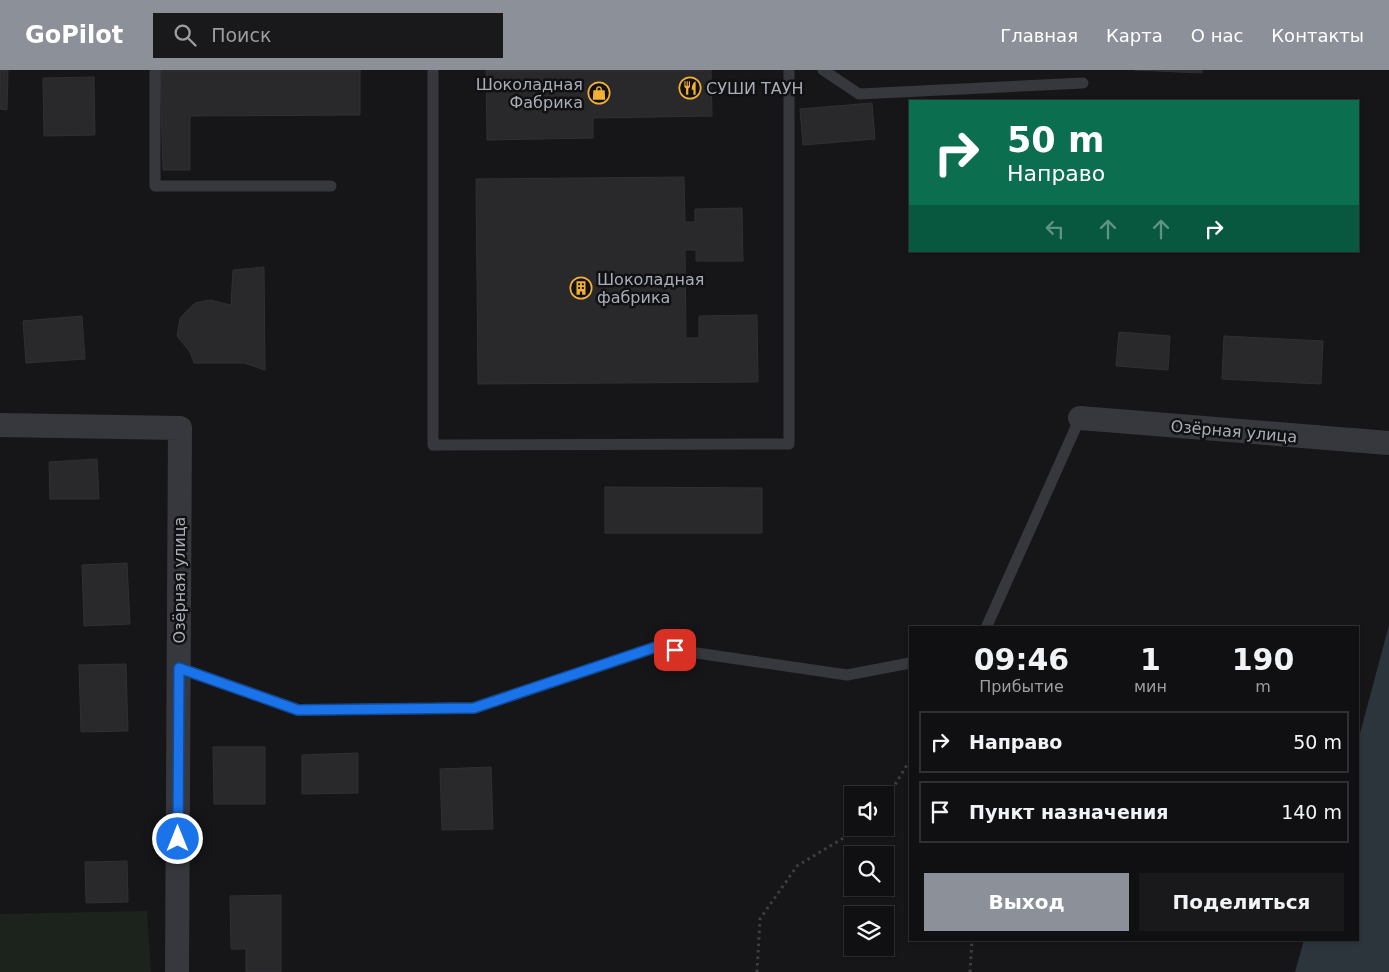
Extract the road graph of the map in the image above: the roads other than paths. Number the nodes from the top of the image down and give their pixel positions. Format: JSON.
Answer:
{"nodes":[{"id":1,"x":155,"y":70,"type":"edge"},
{"id":2,"x":433,"y":70,"type":"edge"},
{"id":3,"x":789,"y":70,"type":"edge"},
{"id":4,"x":823,"y":70,"type":"edge"},
{"id":5,"x":1083,"y":83,"type":"dead end"},
{"id":6,"x":331,"y":186,"type":"dead end"},
{"id":7,"x":1080,"y":418,"type":"joint"},
{"id":8,"x":0,"y":426,"type":"edge"},
{"id":9,"x":1389,"y":443,"type":"edge"},
{"id":10,"x":987,"y":626,"type":"edge"},
{"id":11,"x":909,"y":663,"type":"edge"},
{"id":12,"x":179,"y":668,"type":"junction"},
{"id":13,"x":177,"y":972,"type":"edge"}],
"edges":[{"from":1,"to":6,"type":"lane"},
{"from":2,"to":3,"type":"lane"},
{"from":4,"to":5,"type":"lane"},
{"from":7,"to":9,"type":"street","name":"Озёрная улица"},
{"from":7,"to":10,"type":"lane"},
{"from":8,"to":12,"type":"street","name":"Озёрная улица"},
{"from":11,"to":12,"type":"lane"},
{"from":12,"to":13,"type":"street","name":"Озёрная улица"}]}
